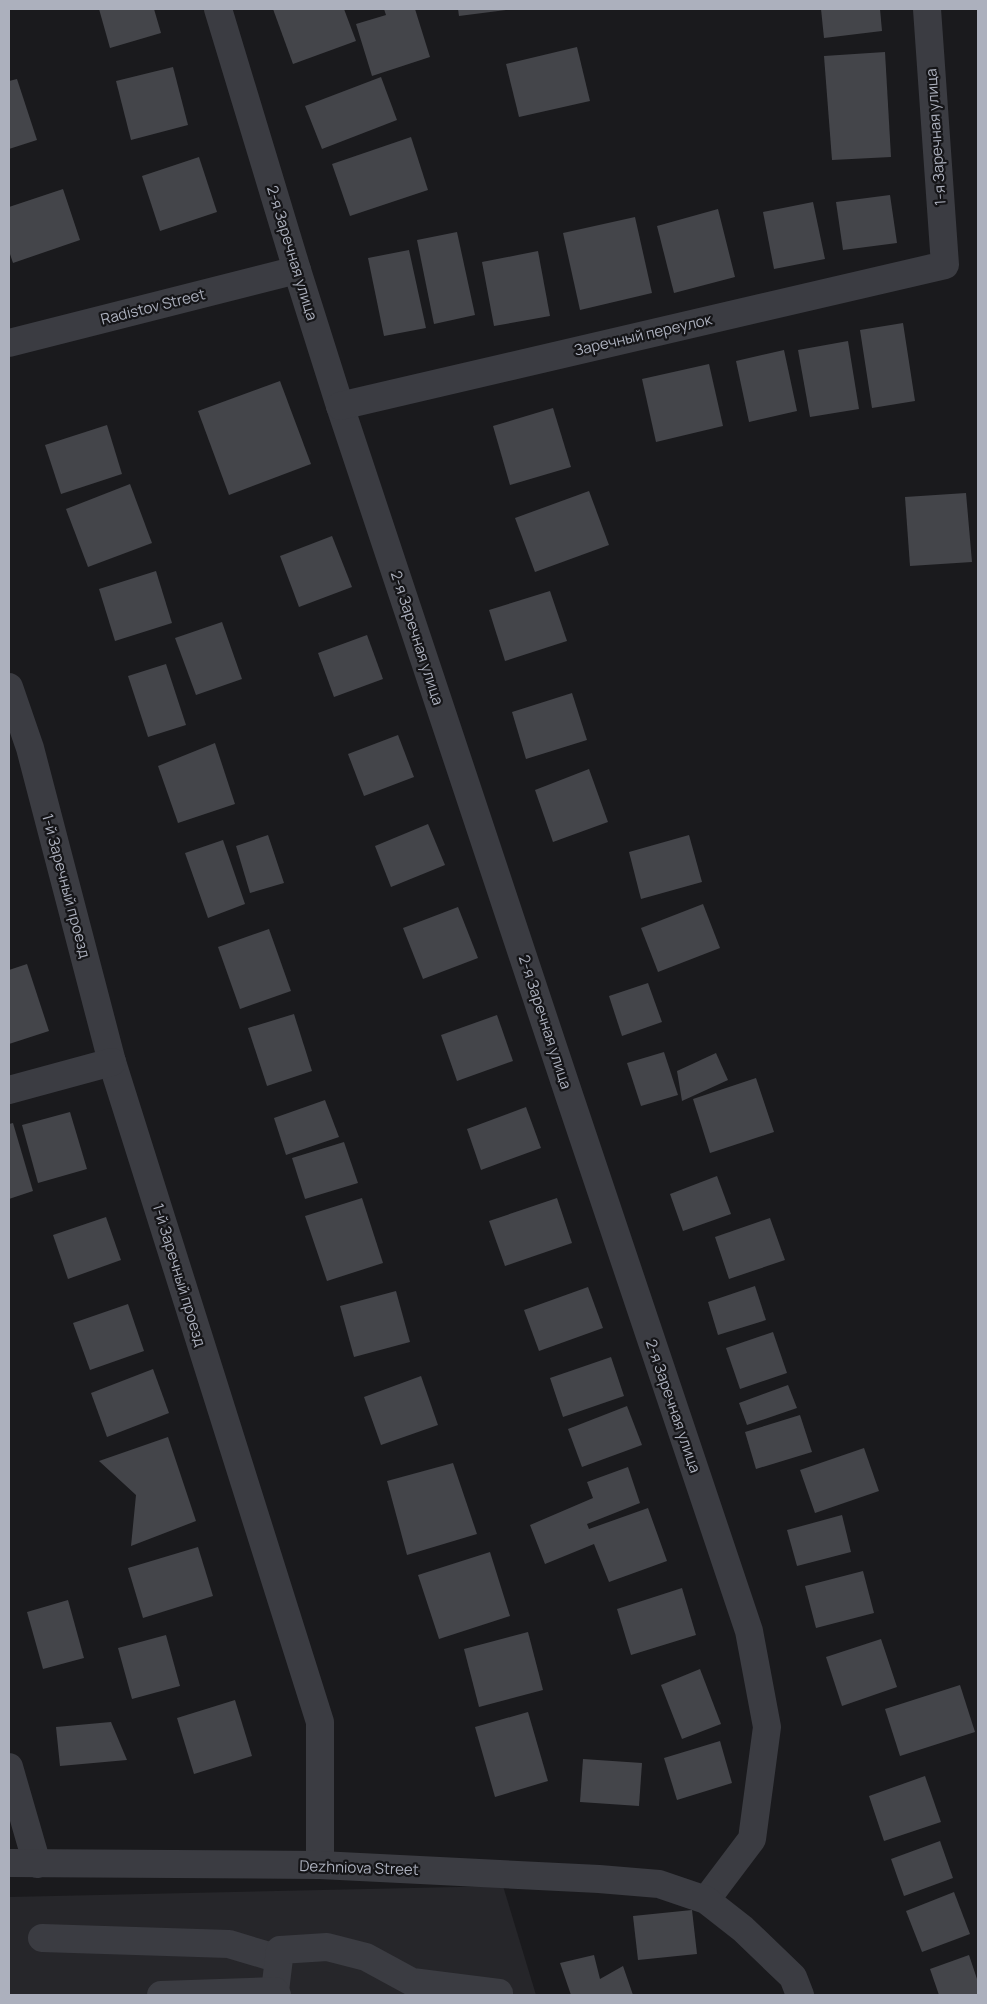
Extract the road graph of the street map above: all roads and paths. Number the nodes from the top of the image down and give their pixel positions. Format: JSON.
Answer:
{"nodes":[{"id":1,"x":218,"y":9,"type":"edge"},
{"id":2,"x":927,"y":9,"type":"edge"},
{"id":3,"x":945,"y":265,"type":"joint"},
{"id":4,"x":297,"y":270,"type":"junction"},
{"id":5,"x":9,"y":343,"type":"edge"},
{"id":6,"x":340,"y":406,"type":"junction"},
{"id":7,"x":9,"y":687,"type":"edge"},
{"id":8,"x":19,"y":751,"type":"edge"},
{"id":9,"x":112,"y":1062,"type":"junction"},
{"id":10,"x":9,"y":1090,"type":"edge"},
{"id":11,"x":9,"y":1767,"type":"edge"},
{"id":12,"x":9,"y":1863,"type":"edge"},
{"id":13,"x":37,"y":1864,"type":"junction"},
{"id":14,"x":320,"y":1865,"type":"junction"},
{"id":15,"x":706,"y":1900,"type":"junction"},
{"id":16,"x":42,"y":1938,"type":"dead end"},
{"id":17,"x":279,"y":1959,"type":"junction"},
{"id":18,"x":276,"y":1993,"type":"edge"},
{"id":19,"x":499,"y":1993,"type":"dead end"},
{"id":20,"x":161,"y":1995,"type":"edge"},
{"id":21,"x":800,"y":1995,"type":"edge"}],
"edges":[{"from":1,"to":4,"type":"street","name":"2-я Заречная улица"},
{"from":2,"to":3,"type":"street","name":"1-я Заречная улица"},
{"from":3,"to":6,"type":"street","name":"Заречный переулок"},
{"from":4,"to":5,"type":"street","name":"Radistov Street"},
{"from":4,"to":6,"type":"street","name":"2-я Заречная улица"},
{"from":6,"to":15,"type":"street","name":"2-я Заречная улица"},
{"from":7,"to":8,"type":"street","name":"1-й Заречный проезд"},
{"from":8,"to":9,"type":"street","name":"1-й Заречный проезд"},
{"from":9,"to":10,"type":"street"},
{"from":9,"to":14,"type":"street","name":"1-й Заречный проезд"},
{"from":11,"to":13,"type":"street"},
{"from":12,"to":13,"type":"street","name":"Dezhniova Street"},
{"from":13,"to":14,"type":"street","name":"Dezhniova Street"},
{"from":14,"to":15,"type":"street","name":"Dezhniova Street"},
{"from":15,"to":21,"type":"street"},
{"from":16,"to":17,"type":"street"},
{"from":17,"to":18,"type":"street"},
{"from":17,"to":19,"type":"street"},
{"from":18,"to":20,"type":"street"}]}
